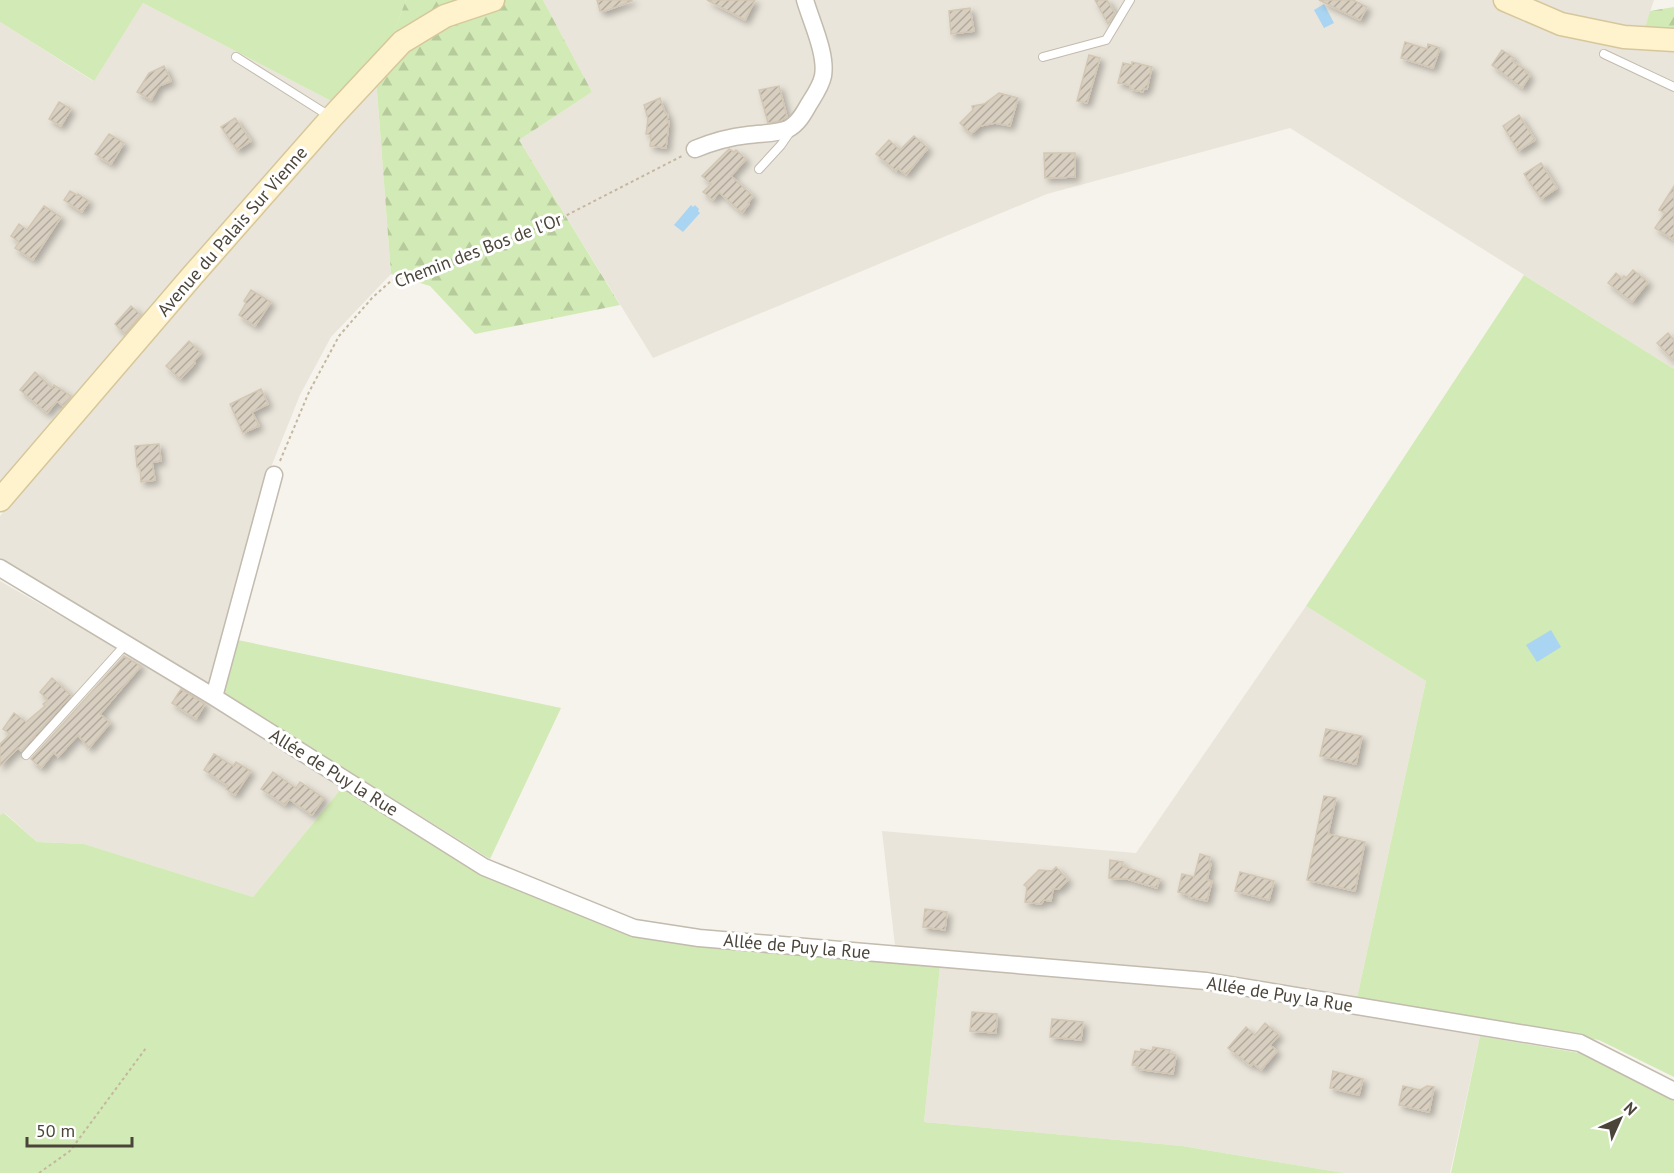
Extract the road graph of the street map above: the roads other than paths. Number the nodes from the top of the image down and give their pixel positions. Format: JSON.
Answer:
{"nodes":[{"id":1,"x":493,"y":0,"type":"edge"},
{"id":2,"x":805,"y":0,"type":"edge"},
{"id":3,"x":1130,"y":0,"type":"edge"},
{"id":4,"x":1505,"y":0,"type":"edge"},
{"id":5,"x":1674,"y":40,"type":"edge"},
{"id":6,"x":1604,"y":54,"type":"dead end"},
{"id":7,"x":236,"y":57,"type":"dead end"},
{"id":8,"x":1043,"y":57,"type":"dead end"},
{"id":9,"x":1674,"y":87,"type":"edge"},
{"id":10,"x":332,"y":117,"type":"junction"},
{"id":11,"x":795,"y":124,"type":"junction"},
{"id":12,"x":695,"y":150,"type":"road end"},
{"id":13,"x":759,"y":169,"type":"dead end"},
{"id":14,"x":274,"y":475,"type":"road end"},
{"id":15,"x":0,"y":500,"type":"edge"},
{"id":16,"x":0,"y":568,"type":"edge"},
{"id":17,"x":126,"y":644,"type":"junction"},
{"id":18,"x":214,"y":697,"type":"junction"},
{"id":19,"x":26,"y":755,"type":"dead end"},
{"id":20,"x":1674,"y":1091,"type":"edge"}],
"edges":[{"from":1,"to":10,"type":"main road","name":"Avenue du Palais Sur Vienne"},
{"from":2,"to":11,"type":"street"},
{"from":3,"to":8,"type":"lane"},
{"from":4,"to":5,"type":"main road"},
{"from":6,"to":9,"type":"lane"},
{"from":7,"to":10,"type":"lane"},
{"from":10,"to":15,"type":"main road","name":"Avenue du Palais Sur Vienne"},
{"from":11,"to":12,"type":"street"},
{"from":11,"to":13,"type":"lane"},
{"from":14,"to":18,"type":"street"},
{"from":16,"to":17,"type":"street","name":"Allée de Puy la Rue"},
{"from":17,"to":18,"type":"street","name":"Allée de Puy la Rue"},
{"from":17,"to":19,"type":"lane"},
{"from":18,"to":20,"type":"street","name":"Allée de Puy la Rue"}]}
